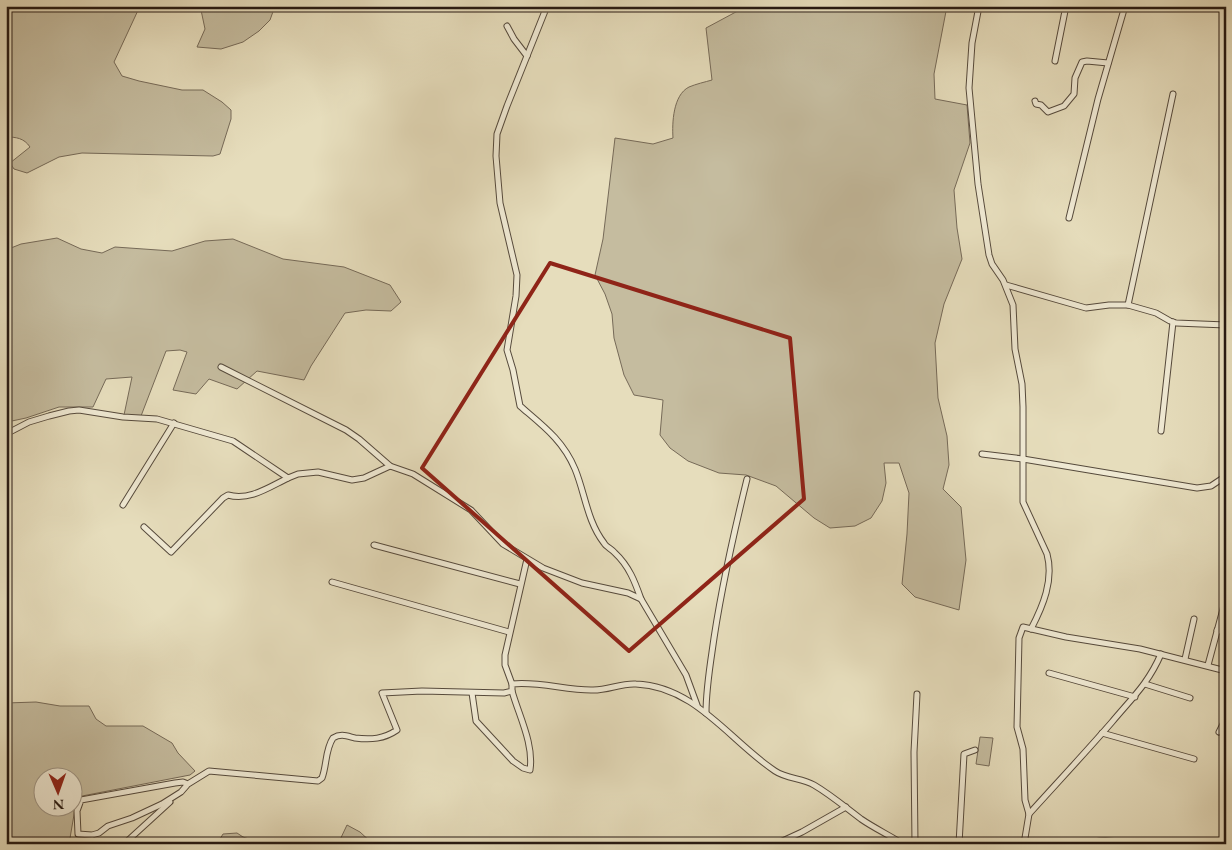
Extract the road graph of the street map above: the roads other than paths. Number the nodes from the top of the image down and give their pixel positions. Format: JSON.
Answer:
{"nodes":[{"id":1,"x":547,"y":6,"type":"edge"},
{"id":2,"x":979,"y":6,"type":"edge"},
{"id":3,"x":1066,"y":6,"type":"edge"},
{"id":4,"x":1125,"y":6,"type":"edge"},
{"id":5,"x":507,"y":26,"type":"dead end"},
{"id":6,"x":526,"y":56,"type":"junction"},
{"id":7,"x":1054,"y":61,"type":"dead end"},
{"id":8,"x":1108,"y":63,"type":"junction"},
{"id":9,"x":1172,"y":94,"type":"dead end"},
{"id":10,"x":1035,"y":101,"type":"dead end"},
{"id":11,"x":1069,"y":218,"type":"dead end"},
{"id":12,"x":1006,"y":286,"type":"junction"},
{"id":13,"x":1128,"y":305,"type":"junction"},
{"id":14,"x":1173,"y":322,"type":"junction"},
{"id":15,"x":1226,"y":325,"type":"edge"},
{"id":16,"x":220,"y":367,"type":"dead end"},
{"id":17,"x":174,"y":423,"type":"junction"},
{"id":18,"x":1160,"y":431,"type":"dead end"},
{"id":19,"x":6,"y":434,"type":"edge"},
{"id":20,"x":982,"y":454,"type":"dead end"},
{"id":21,"x":1023,"y":459,"type":"junction"},
{"id":22,"x":390,"y":466,"type":"junction"},
{"id":23,"x":288,"y":478,"type":"junction"},
{"id":24,"x":747,"y":478,"type":"dead end"},
{"id":25,"x":1225,"y":479,"type":"edge"},
{"id":26,"x":122,"y":505,"type":"dead end"},
{"id":27,"x":144,"y":528,"type":"dead end"},
{"id":28,"x":374,"y":544,"type":"dead end"},
{"id":29,"x":527,"y":559,"type":"junction"},
{"id":30,"x":332,"y":582,"type":"dead end"},
{"id":31,"x":520,"y":584,"type":"junction"},
{"id":32,"x":1226,"y":598,"type":"edge"},
{"id":33,"x":641,"y":599,"type":"junction"},
{"id":34,"x":1194,"y":619,"type":"dead end"},
{"id":35,"x":1031,"y":629,"type":"junction"},
{"id":36,"x":1217,"y":630,"type":"junction"},
{"id":37,"x":509,"y":632,"type":"junction"},
{"id":38,"x":1226,"y":633,"type":"edge"},
{"id":39,"x":1161,"y":654,"type":"junction"},
{"id":40,"x":1185,"y":660,"type":"junction"},
{"id":41,"x":1208,"y":666,"type":"junction"},
{"id":42,"x":1226,"y":671,"type":"edge"},
{"id":43,"x":1049,"y":673,"type":"dead end"},
{"id":44,"x":512,"y":684,"type":"junction"},
{"id":45,"x":1145,"y":684,"type":"junction"},
{"id":46,"x":512,"y":691,"type":"junction"},
{"id":47,"x":472,"y":693,"type":"junction"},
{"id":48,"x":917,"y":694,"type":"dead end"},
{"id":49,"x":1135,"y":697,"type":"junction"},
{"id":50,"x":1190,"y":698,"type":"dead end"},
{"id":51,"x":697,"y":705,"type":"junction"},
{"id":52,"x":706,"y":713,"type":"junction"},
{"id":53,"x":1226,"y":718,"type":"edge"},
{"id":54,"x":1219,"y":732,"type":"dead end"},
{"id":55,"x":1102,"y":733,"type":"junction"},
{"id":56,"x":975,"y":750,"type":"dead end"},
{"id":57,"x":1194,"y":759,"type":"dead end"},
{"id":58,"x":188,"y":784,"type":"junction"},
{"id":59,"x":173,"y":798,"type":"junction"},
{"id":60,"x":846,"y":807,"type":"junction"},
{"id":61,"x":1029,"y":814,"type":"junction"},
{"id":62,"x":124,"y":844,"type":"edge"},
{"id":63,"x":776,"y":844,"type":"edge"},
{"id":64,"x":903,"y":844,"type":"edge"},
{"id":65,"x":915,"y":844,"type":"edge"},
{"id":66,"x":959,"y":844,"type":"edge"},
{"id":67,"x":1024,"y":844,"type":"edge"}],
"edges":[{"from":1,"to":6,"type":"street"},
{"from":2,"to":12,"type":"street"},
{"from":3,"to":7,"type":"street"},
{"from":4,"to":8,"type":"street"},
{"from":5,"to":6,"type":"street"},
{"from":6,"to":33,"type":"street"},
{"from":8,"to":10,"type":"street"},
{"from":8,"to":11,"type":"street"},
{"from":9,"to":13,"type":"street"},
{"from":12,"to":13,"type":"street"},
{"from":12,"to":21,"type":"street"},
{"from":13,"to":14,"type":"street"},
{"from":14,"to":15,"type":"street"},
{"from":14,"to":18,"type":"street"},
{"from":16,"to":22,"type":"street"},
{"from":17,"to":19,"type":"street"},
{"from":17,"to":23,"type":"street"},
{"from":17,"to":26,"type":"street"},
{"from":20,"to":21,"type":"street"},
{"from":21,"to":25,"type":"street"},
{"from":21,"to":35,"type":"street"},
{"from":22,"to":23,"type":"street"},
{"from":22,"to":29,"type":"street"},
{"from":23,"to":27,"type":"street"},
{"from":24,"to":52,"type":"street"},
{"from":28,"to":31,"type":"street"},
{"from":29,"to":31,"type":"street"},
{"from":29,"to":33,"type":"street"},
{"from":30,"to":37,"type":"street"},
{"from":31,"to":37,"type":"street"},
{"from":32,"to":36,"type":"street"},
{"from":33,"to":51,"type":"street"},
{"from":34,"to":40,"type":"street"},
{"from":35,"to":39,"type":"street"},
{"from":35,"to":61,"type":"street"},
{"from":36,"to":38,"type":"street"},
{"from":36,"to":41,"type":"street"},
{"from":37,"to":44,"type":"street"},
{"from":39,"to":40,"type":"street"},
{"from":39,"to":45,"type":"street"},
{"from":40,"to":41,"type":"street"},
{"from":41,"to":42,"type":"street"},
{"from":43,"to":49,"type":"street"},
{"from":44,"to":46,"type":"street"},
{"from":44,"to":51,"type":"street"},
{"from":45,"to":49,"type":"street"},
{"from":45,"to":50,"type":"street"},
{"from":46,"to":47,"type":"street"},
{"from":46,"to":47,"type":"street"},
{"from":47,"to":58,"type":"street"},
{"from":48,"to":65,"type":"street"},
{"from":49,"to":55,"type":"street"},
{"from":51,"to":52,"type":"street"},
{"from":52,"to":60,"type":"street"},
{"from":53,"to":54,"type":"street"},
{"from":55,"to":57,"type":"street"},
{"from":55,"to":61,"type":"street"},
{"from":56,"to":66,"type":"street"},
{"from":58,"to":59,"type":"street"},
{"from":58,"to":59,"type":"street"},
{"from":59,"to":62,"type":"street"},
{"from":60,"to":63,"type":"street"},
{"from":60,"to":64,"type":"street"},
{"from":61,"to":67,"type":"street"}]}
